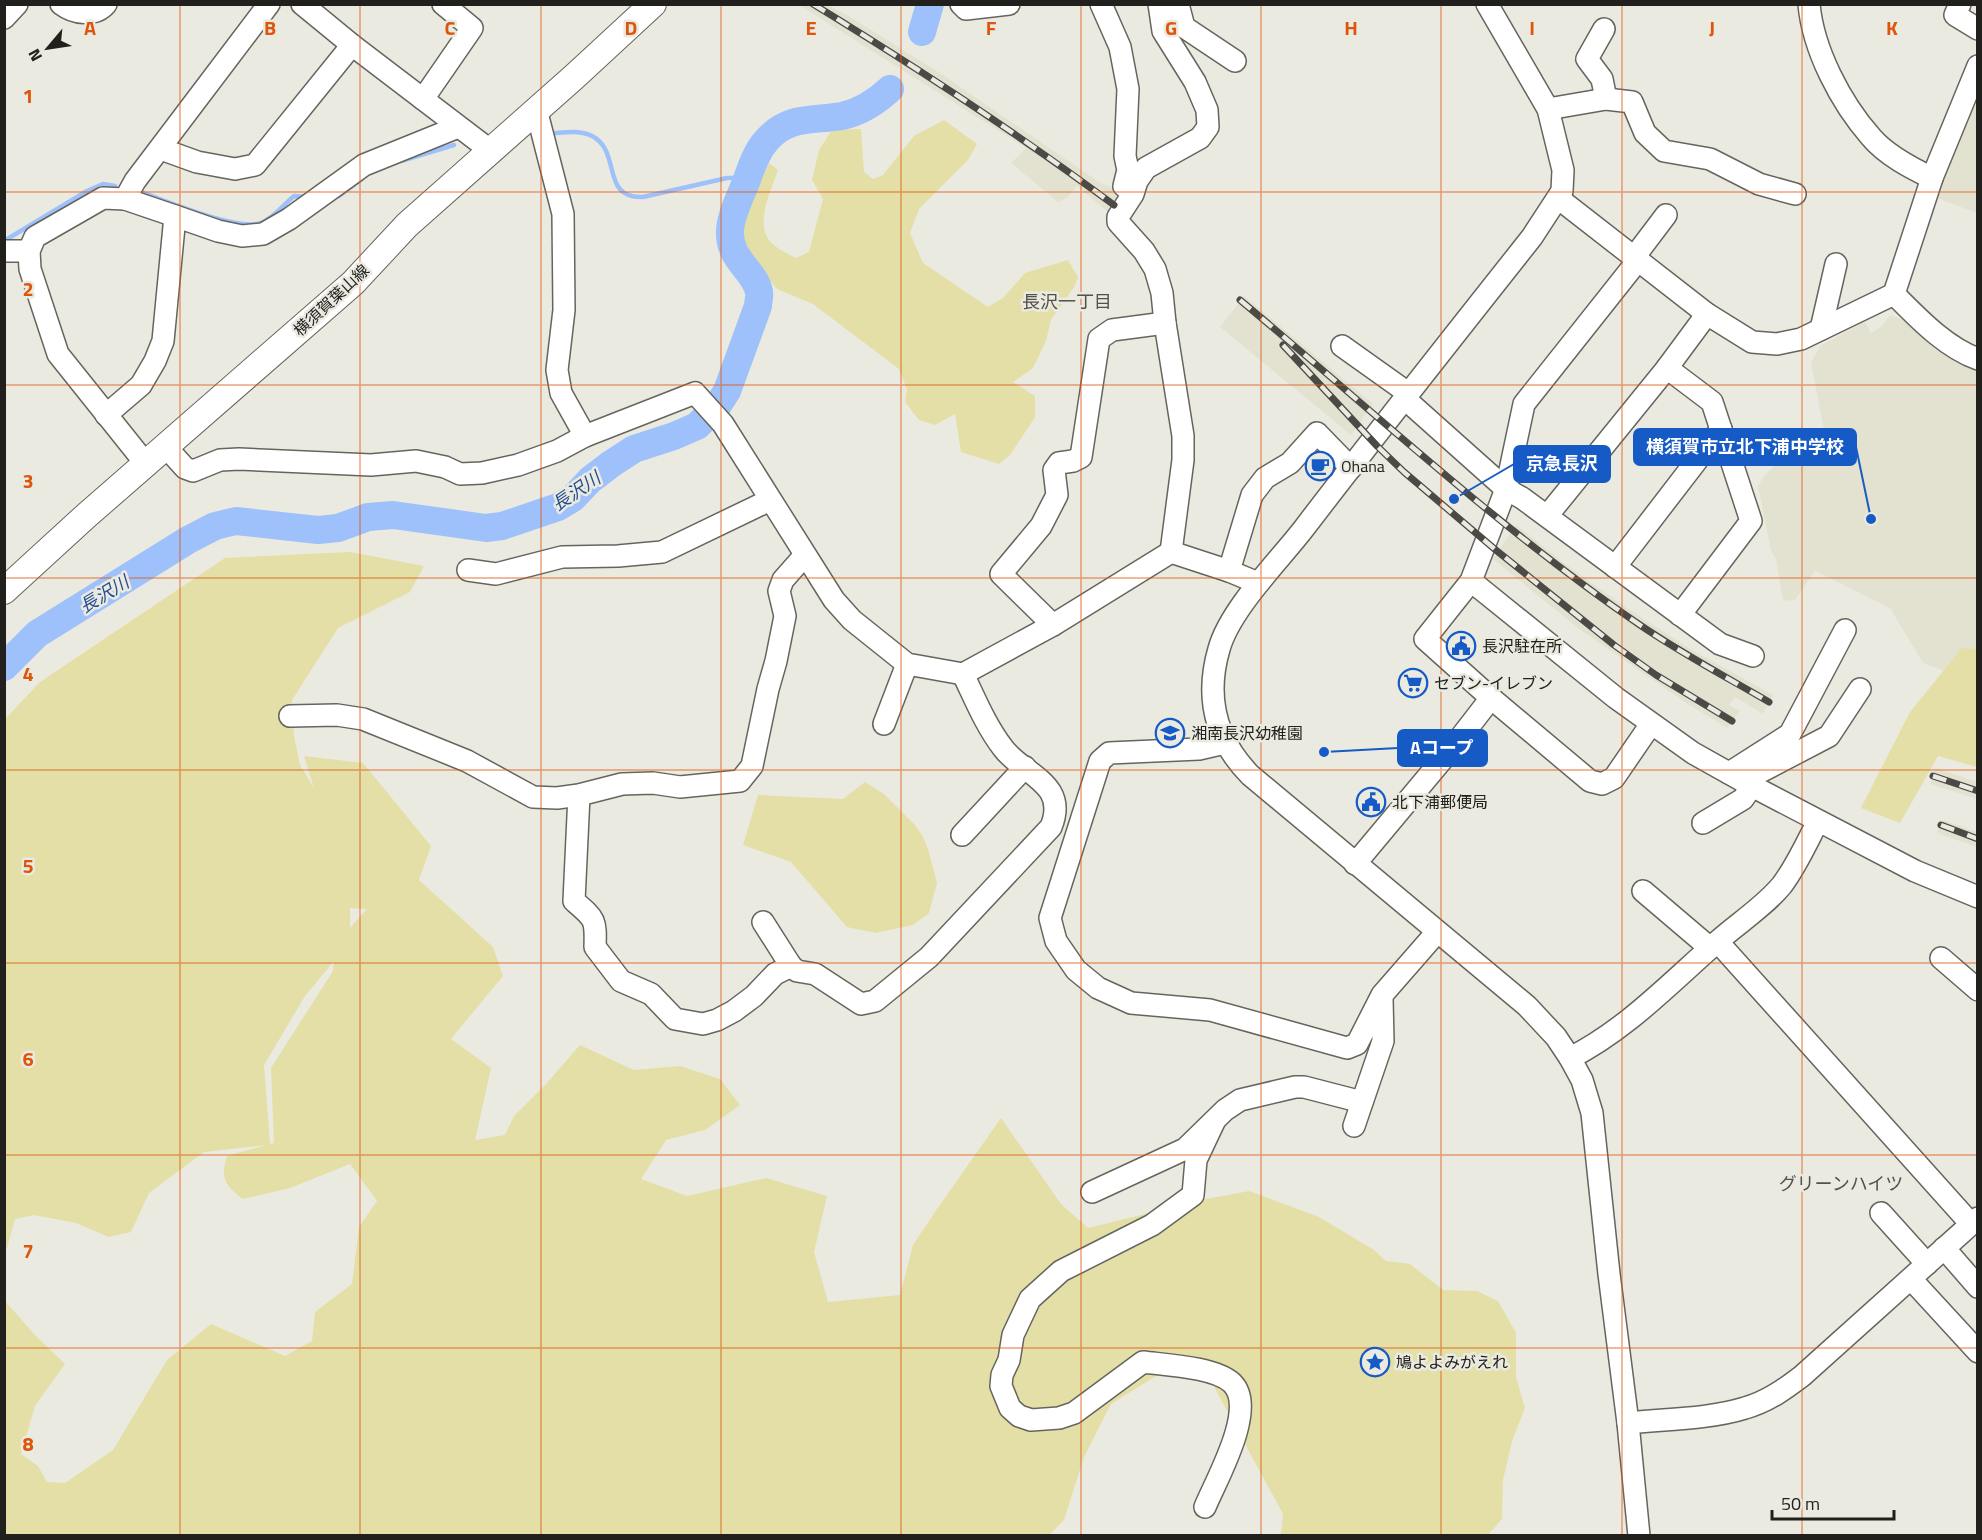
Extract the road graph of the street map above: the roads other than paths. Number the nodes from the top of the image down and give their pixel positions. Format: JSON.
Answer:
{"nodes":[{"id":1,"x":17,"y":4,"type":"edge"},
{"id":2,"x":61,"y":4,"type":"edge"},
{"id":3,"x":106,"y":4,"type":"edge"},
{"id":4,"x":269,"y":4,"type":"edge"},
{"id":5,"x":302,"y":4,"type":"edge"},
{"id":6,"x":443,"y":4,"type":"edge"},
{"id":7,"x":653,"y":4,"type":"edge"},
{"id":8,"x":961,"y":4,"type":"edge"},
{"id":9,"x":1009,"y":4,"type":"edge"},
{"id":10,"x":1101,"y":4,"type":"edge"},
{"id":11,"x":1159,"y":4,"type":"edge"},
{"id":12,"x":1178,"y":4,"type":"edge"},
{"id":13,"x":1487,"y":4,"type":"edge"},
{"id":14,"x":1809,"y":4,"type":"edge"},
{"id":15,"x":1953,"y":8,"type":"edge"},
{"id":16,"x":4,"y":18,"type":"edge"},
{"id":17,"x":1604,"y":29,"type":"dead end"},
{"id":18,"x":1977,"y":29,"type":"edge"},
{"id":19,"x":352,"y":45,"type":"junction"},
{"id":20,"x":1235,"y":61,"type":"dead end"},
{"id":21,"x":1977,"y":66,"type":"edge"},
{"id":22,"x":423,"y":99,"type":"junction"},
{"id":23,"x":1606,"y":99,"type":"junction"},
{"id":24,"x":536,"y":109,"type":"junction"},
{"id":25,"x":1548,"y":109,"type":"junction"},
{"id":26,"x":458,"y":127,"type":"junction"},
{"id":27,"x":161,"y":148,"type":"junction"},
{"id":28,"x":491,"y":151,"type":"junction"},
{"id":29,"x":1932,"y":178,"type":"junction"},
{"id":30,"x":1133,"y":194,"type":"junction"},
{"id":31,"x":1795,"y":194,"type":"dead end"},
{"id":32,"x":1558,"y":198,"type":"junction"},
{"id":33,"x":125,"y":199,"type":"junction"},
{"id":34,"x":1666,"y":215,"type":"dead end"},
{"id":35,"x":175,"y":216,"type":"junction"},
{"id":36,"x":29,"y":251,"type":"junction"},
{"id":37,"x":4,"y":252,"type":"edge"},
{"id":38,"x":1637,"y":257,"type":"junction"},
{"id":39,"x":1836,"y":264,"type":"dead end"},
{"id":40,"x":1894,"y":294,"type":"junction"},
{"id":41,"x":1707,"y":314,"type":"junction"},
{"id":42,"x":1165,"y":323,"type":"junction"},
{"id":43,"x":1821,"y":329,"type":"junction"},
{"id":44,"x":1342,"y":346,"type":"dead end"},
{"id":45,"x":1977,"y":359,"type":"edge"},
{"id":46,"x":1667,"y":368,"type":"junction"},
{"id":47,"x":1406,"y":396,"type":"junction"},
{"id":48,"x":106,"y":415,"type":"junction"},
{"id":49,"x":1721,"y":429,"type":"junction"},
{"id":50,"x":585,"y":436,"type":"junction"},
{"id":51,"x":166,"y":447,"type":"junction"},
{"id":52,"x":146,"y":464,"type":"junction"},
{"id":53,"x":1351,"y":468,"type":"junction"},
{"id":54,"x":1506,"y":489,"type":"junction"},
{"id":55,"x":770,"y":500,"type":"junction"},
{"id":56,"x":1547,"y":516,"type":"junction"},
{"id":57,"x":1171,"y":552,"type":"junction"},
{"id":58,"x":805,"y":555,"type":"junction"},
{"id":59,"x":1615,"y":567,"type":"junction"},
{"id":60,"x":468,"y":570,"type":"dead end"},
{"id":61,"x":1229,"y":571,"type":"junction"},
{"id":62,"x":1471,"y":582,"type":"junction"},
{"id":63,"x":1258,"y":583,"type":"junction"},
{"id":64,"x":4,"y":591,"type":"edge"},
{"id":65,"x":1680,"y":615,"type":"junction"},
{"id":66,"x":1053,"y":625,"type":"junction"},
{"id":67,"x":1845,"y":630,"type":"dead end"},
{"id":68,"x":1753,"y":656,"type":"dead end"},
{"id":69,"x":907,"y":664,"type":"junction"},
{"id":70,"x":963,"y":674,"type":"junction"},
{"id":71,"x":1860,"y":689,"type":"dead end"},
{"id":72,"x":1491,"y":698,"type":"junction"},
{"id":73,"x":290,"y":716,"type":"dead end"},
{"id":74,"x":885,"y":724,"type":"dead end"},
{"id":75,"x":1651,"y":724,"type":"junction"},
{"id":76,"x":1225,"y":743,"type":"junction"},
{"id":77,"x":1025,"y":767,"type":"junction"},
{"id":78,"x":1741,"y":780,"type":"junction"},
{"id":79,"x":579,"y":795,"type":"junction"},
{"id":80,"x":1818,"y":821,"type":"junction"},
{"id":81,"x":1702,"y":823,"type":"dead end"},
{"id":82,"x":962,"y":835,"type":"dead end"},
{"id":83,"x":1355,"y":864,"type":"junction"},
{"id":84,"x":1643,"y":891,"type":"dead end"},
{"id":85,"x":1977,"y":897,"type":"edge"},
{"id":86,"x":763,"y":922,"type":"dead end"},
{"id":87,"x":1437,"y":932,"type":"junction"},
{"id":88,"x":1714,"y":945,"type":"junction"},
{"id":89,"x":1941,"y":958,"type":"dead end"},
{"id":90,"x":791,"y":966,"type":"junction"},
{"id":91,"x":1977,"y":990,"type":"edge"},
{"id":92,"x":1382,"y":995,"type":"junction"},
{"id":93,"x":1570,"y":1058,"type":"junction"},
{"id":94,"x":1362,"y":1102,"type":"junction"},
{"id":95,"x":1214,"y":1122,"type":"junction"},
{"id":96,"x":1354,"y":1126,"type":"dead end"},
{"id":97,"x":1092,"y":1192,"type":"dead end"},
{"id":98,"x":1881,"y":1213,"type":"dead end"},
{"id":99,"x":1974,"y":1221,"type":"edge"},
{"id":100,"x":1944,"y":1248,"type":"junction"},
{"id":101,"x":1927,"y":1264,"type":"junction"},
{"id":102,"x":1911,"y":1279,"type":"junction"},
{"id":103,"x":1977,"y":1287,"type":"edge"},
{"id":104,"x":1977,"y":1352,"type":"edge"},
{"id":105,"x":1628,"y":1423,"type":"junction"},
{"id":106,"x":1204,"y":1507,"type":"dead end"},
{"id":107,"x":1639,"y":1536,"type":"edge"}],
"edges":[{"from":1,"to":16,"type":"street"},
{"from":2,"to":3,"type":"street"},
{"from":4,"to":27,"type":"street"},
{"from":5,"to":19,"type":"street"},
{"from":6,"to":22,"type":"street"},
{"from":7,"to":24,"type":"main road","name":"横須賀葉山線"},
{"from":8,"to":9,"type":"street"},
{"from":10,"to":30,"type":"street"},
{"from":11,"to":30,"type":"street"},
{"from":12,"to":20,"type":"street"},
{"from":13,"to":25,"type":"street"},
{"from":14,"to":29,"type":"street"},
{"from":15,"to":18,"type":"street"},
{"from":17,"to":23,"type":"street"},
{"from":19,"to":22,"type":"street"},
{"from":19,"to":27,"type":"street"},
{"from":21,"to":29,"type":"street"},
{"from":22,"to":26,"type":"street"},
{"from":23,"to":25,"type":"street"},
{"from":23,"to":31,"type":"street"},
{"from":24,"to":28,"type":"main road","name":"横須賀葉山線"},
{"from":24,"to":50,"type":"street"},
{"from":25,"to":32,"type":"street"},
{"from":26,"to":28,"type":"street"},
{"from":26,"to":35,"type":"street"},
{"from":27,"to":33,"type":"street"},
{"from":28,"to":51,"type":"main road","name":"横須賀葉山線"},
{"from":29,"to":40,"type":"street"},
{"from":30,"to":42,"type":"street"},
{"from":32,"to":38,"type":"street"},
{"from":32,"to":47,"type":"street"},
{"from":33,"to":35,"type":"street"},
{"from":33,"to":36,"type":"street"},
{"from":34,"to":38,"type":"street"},
{"from":35,"to":48,"type":"street"},
{"from":36,"to":37,"type":"street"},
{"from":36,"to":48,"type":"street"},
{"from":38,"to":41,"type":"street"},
{"from":38,"to":54,"type":"street"},
{"from":39,"to":43,"type":"street"},
{"from":40,"to":43,"type":"street"},
{"from":40,"to":45,"type":"street"},
{"from":41,"to":43,"type":"street"},
{"from":41,"to":46,"type":"street"},
{"from":42,"to":57,"type":"street"},
{"from":42,"to":66,"type":"street"},
{"from":44,"to":47,"type":"street"},
{"from":46,"to":49,"type":"street"},
{"from":46,"to":56,"type":"street"},
{"from":47,"to":53,"type":"street"},
{"from":47,"to":54,"type":"street"},
{"from":48,"to":52,"type":"street"},
{"from":49,"to":59,"type":"street"},
{"from":49,"to":65,"type":"street"},
{"from":50,"to":51,"type":"street"},
{"from":50,"to":55,"type":"street"},
{"from":51,"to":52,"type":"main road","name":"横須賀葉山線"},
{"from":52,"to":64,"type":"main road","name":"横須賀葉山線"},
{"from":53,"to":61,"type":"street"},
{"from":53,"to":63,"type":"street"},
{"from":54,"to":56,"type":"street"},
{"from":54,"to":62,"type":"street"},
{"from":55,"to":58,"type":"street"},
{"from":55,"to":60,"type":"street"},
{"from":56,"to":59,"type":"street"},
{"from":57,"to":61,"type":"street"},
{"from":57,"to":66,"type":"street"},
{"from":58,"to":69,"type":"street"},
{"from":58,"to":79,"type":"street"},
{"from":59,"to":65,"type":"street"},
{"from":61,"to":63,"type":"street"},
{"from":62,"to":72,"type":"street"},
{"from":62,"to":75,"type":"street"},
{"from":63,"to":76,"type":"street"},
{"from":65,"to":68,"type":"street"},
{"from":66,"to":70,"type":"street"},
{"from":67,"to":78,"type":"street"},
{"from":69,"to":70,"type":"street"},
{"from":69,"to":74,"type":"street"},
{"from":70,"to":77,"type":"street"},
{"from":71,"to":78,"type":"street"},
{"from":72,"to":75,"type":"street"},
{"from":72,"to":83,"type":"street"},
{"from":73,"to":79,"type":"street"},
{"from":75,"to":78,"type":"street"},
{"from":76,"to":83,"type":"street"},
{"from":76,"to":92,"type":"street"},
{"from":77,"to":82,"type":"street"},
{"from":77,"to":90,"type":"street"},
{"from":78,"to":80,"type":"street"},
{"from":78,"to":81,"type":"street"},
{"from":79,"to":90,"type":"street"},
{"from":80,"to":85,"type":"street"},
{"from":80,"to":88,"type":"street"},
{"from":83,"to":87,"type":"street"},
{"from":84,"to":88,"type":"street"},
{"from":86,"to":90,"type":"street"},
{"from":87,"to":92,"type":"street"},
{"from":87,"to":93,"type":"street"},
{"from":88,"to":93,"type":"street"},
{"from":88,"to":99,"type":"street"},
{"from":89,"to":91,"type":"street"},
{"from":92,"to":94,"type":"street"},
{"from":93,"to":105,"type":"street"},
{"from":94,"to":95,"type":"street"},
{"from":94,"to":96,"type":"street"},
{"from":95,"to":97,"type":"street"},
{"from":95,"to":106,"type":"street"},
{"from":98,"to":101,"type":"street"},
{"from":99,"to":100,"type":"street"},
{"from":100,"to":101,"type":"street"},
{"from":100,"to":103,"type":"street"},
{"from":101,"to":102,"type":"street"},
{"from":102,"to":104,"type":"street"},
{"from":102,"to":105,"type":"street"},
{"from":105,"to":107,"type":"street"}]}
